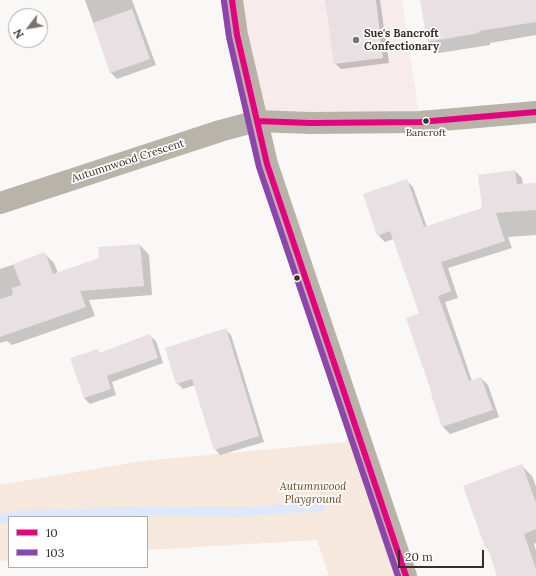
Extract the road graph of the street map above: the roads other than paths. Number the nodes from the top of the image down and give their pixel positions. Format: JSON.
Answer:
{"nodes":[{"id":1,"x":232,"y":0,"type":"edge"},
{"id":2,"x":536,"y":112,"type":"edge"},
{"id":3,"x":257,"y":121,"type":"junction"},
{"id":4,"x":0,"y":203,"type":"edge"},
{"id":5,"x":406,"y":576,"type":"edge"}],
"edges":[{"from":1,"to":3,"type":"main road"},
{"from":2,"to":3,"type":"street","name":"Autumnwood Crescent"},
{"from":3,"to":4,"type":"street","name":"Autumnwood Crescent"},
{"from":3,"to":5,"type":"main road"}]}
